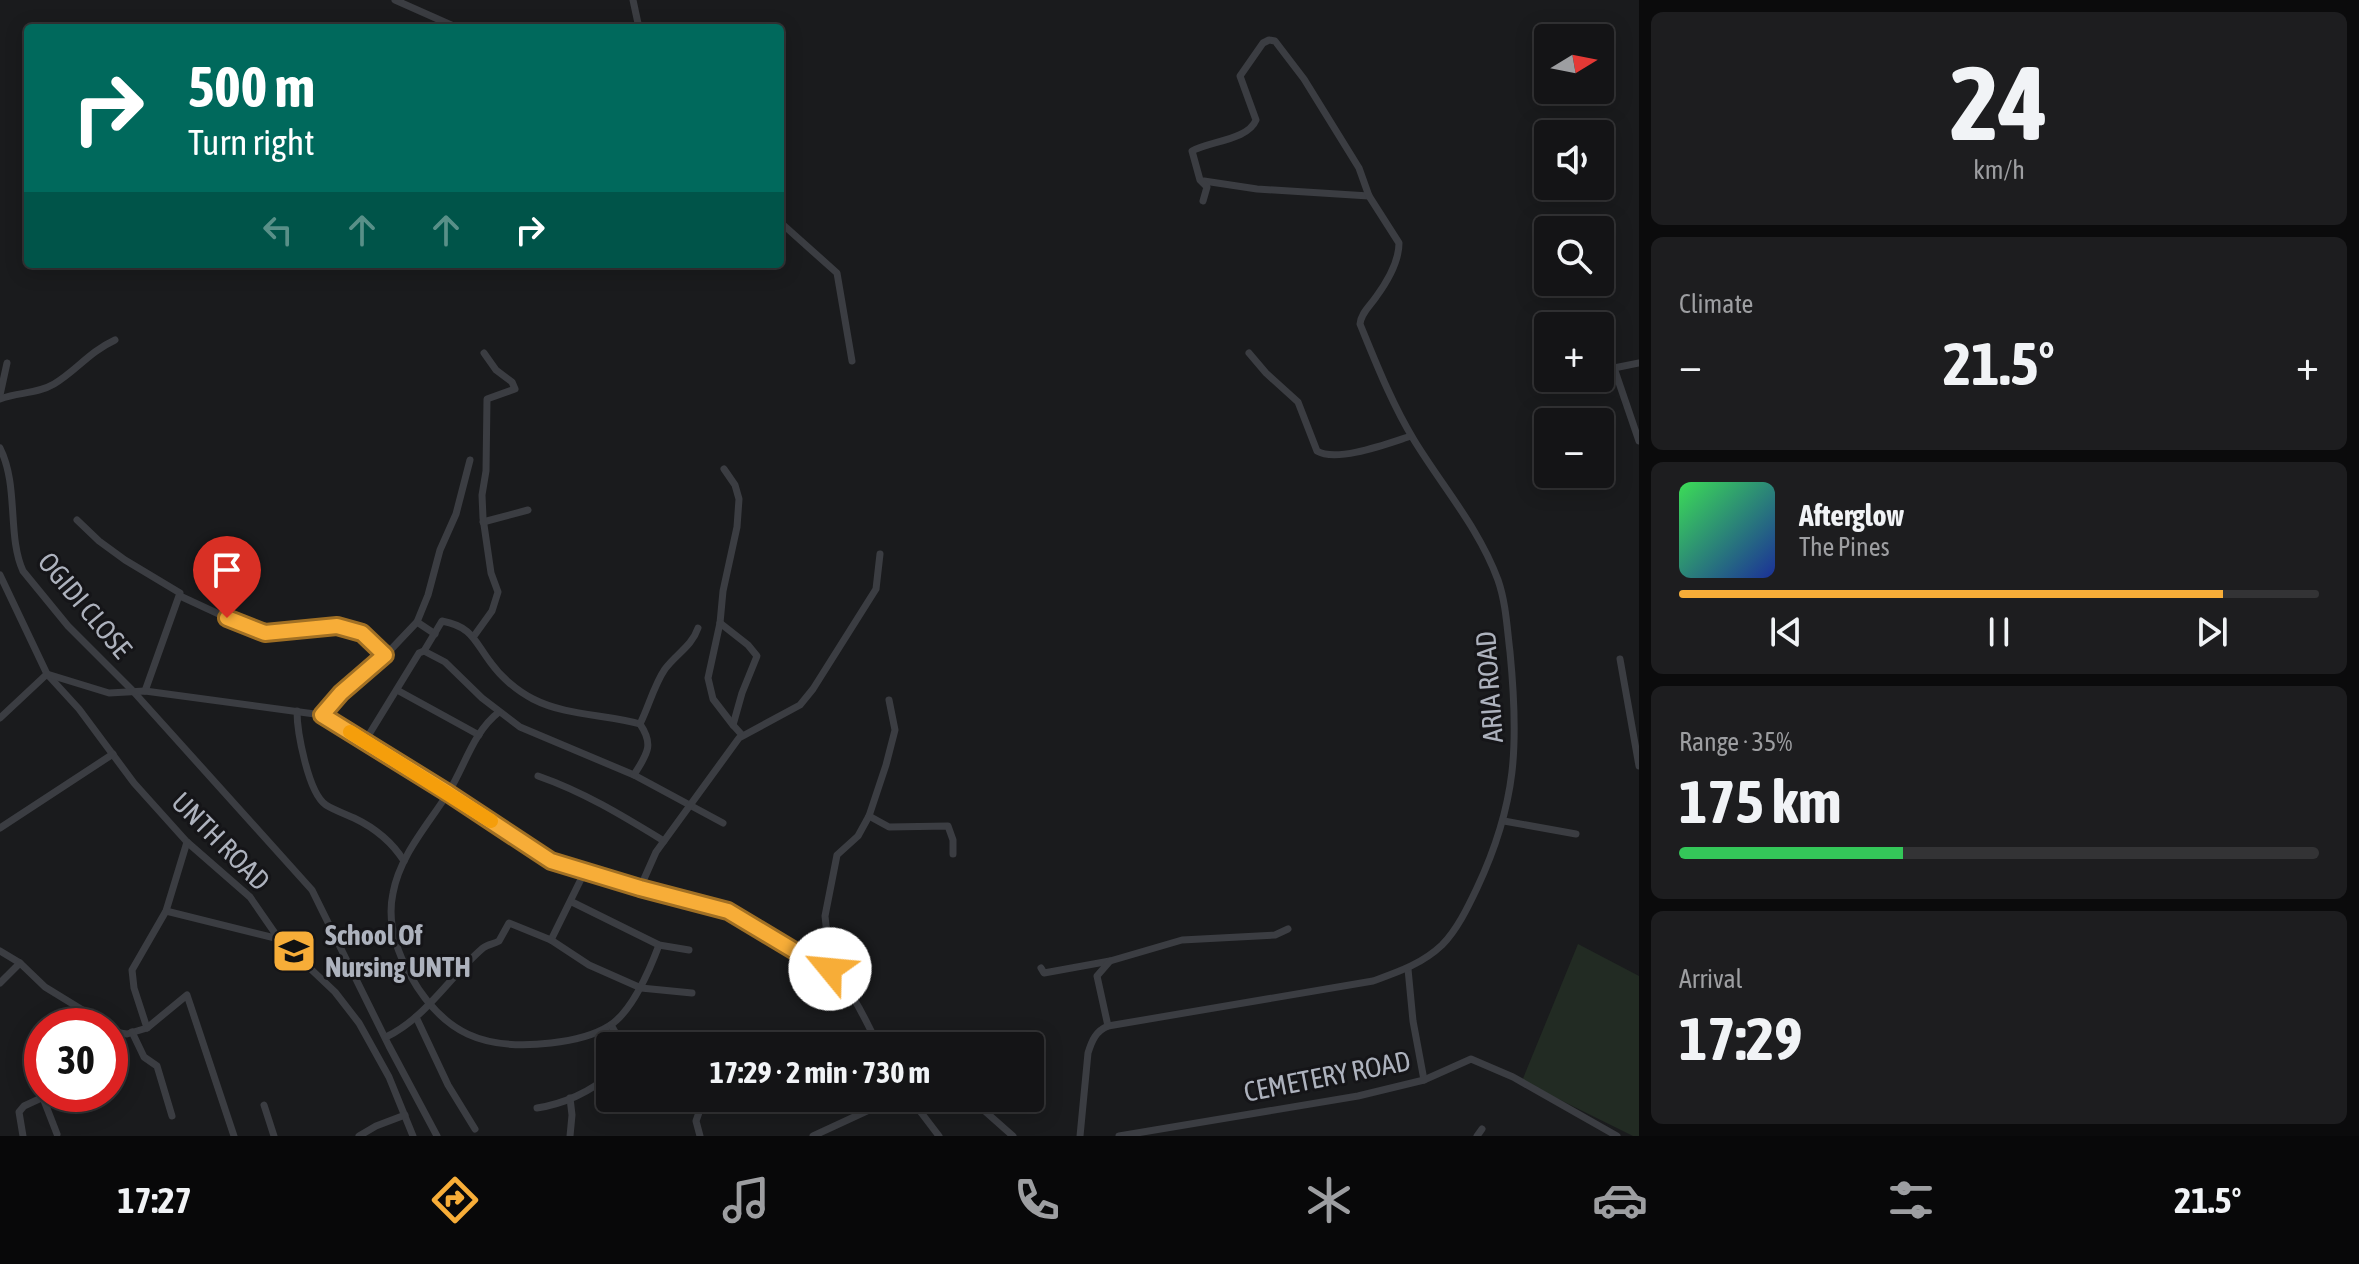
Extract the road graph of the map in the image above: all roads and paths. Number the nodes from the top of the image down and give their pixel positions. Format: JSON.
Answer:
{"nodes":[{"id":1,"x":395,"y":0,"type":"edge"},
{"id":2,"x":633,"y":0,"type":"edge"},
{"id":3,"x":449,"y":24,"type":"edge"},
{"id":4,"x":638,"y":24,"type":"edge"},
{"id":5,"x":1200,"y":180,"type":"junction"},
{"id":6,"x":1369,"y":196,"type":"junction"},
{"id":7,"x":1203,"y":201,"type":"dead end"},
{"id":8,"x":784,"y":226,"type":"edge"},
{"id":9,"x":115,"y":340,"type":"dead end"},
{"id":10,"x":484,"y":353,"type":"dead end"},
{"id":11,"x":1249,"y":353,"type":"dead end"},
{"id":12,"x":852,"y":361,"type":"dead end"},
{"id":13,"x":7,"y":363,"type":"dead end"},
{"id":14,"x":1639,"y":363,"type":"edge"},
{"id":15,"x":1614,"y":368,"type":"joint"},
{"id":16,"x":0,"y":397,"type":"edge"},
{"id":17,"x":1411,"y":436,"type":"junction"},
{"id":18,"x":1639,"y":441,"type":"edge"},
{"id":19,"x":0,"y":448,"type":"edge"},
{"id":20,"x":470,"y":460,"type":"dead end"},
{"id":21,"x":724,"y":469,"type":"dead end"},
{"id":22,"x":528,"y":510,"type":"dead end"},
{"id":23,"x":77,"y":520,"type":"dead end"},
{"id":24,"x":483,"y":522,"type":"junction"},
{"id":25,"x":880,"y":554,"type":"dead end"},
{"id":26,"x":0,"y":575,"type":"edge"},
{"id":27,"x":180,"y":596,"type":"junction"},
{"id":28,"x":417,"y":622,"type":"junction"},
{"id":29,"x":720,"y":623,"type":"junction"},
{"id":30,"x":698,"y":628,"type":"dead end"},
{"id":31,"x":435,"y":634,"type":"junction"},
{"id":32,"x":474,"y":636,"type":"junction"},
{"id":33,"x":424,"y":651,"type":"junction"},
{"id":34,"x":385,"y":655,"type":"junction"},
{"id":35,"x":1620,"y":659,"type":"dead end"},
{"id":36,"x":47,"y":674,"type":"junction"},
{"id":37,"x":132,"y":690,"type":"junction"},
{"id":38,"x":397,"y":690,"type":"junction"},
{"id":39,"x":145,"y":691,"type":"junction"},
{"id":40,"x":1639,"y":691,"type":"edge"},
{"id":41,"x":1628,"y":693,"type":"junction"},
{"id":42,"x":889,"y":700,"type":"dead end"},
{"id":43,"x":297,"y":711,"type":"junction"},
{"id":44,"x":499,"y":712,"type":"junction"},
{"id":45,"x":322,"y":715,"type":"junction"},
{"id":46,"x":0,"y":718,"type":"edge"},
{"id":47,"x":640,"y":724,"type":"junction"},
{"id":48,"x":733,"y":725,"type":"junction"},
{"id":49,"x":479,"y":735,"type":"junction"},
{"id":50,"x":742,"y":735,"type":"junction"},
{"id":51,"x":365,"y":741,"type":"junction"},
{"id":52,"x":113,"y":754,"type":"junction"},
{"id":53,"x":1639,"y":766,"type":"edge"},
{"id":54,"x":634,"y":775,"type":"junction"},
{"id":55,"x":538,"y":776,"type":"dead end"},
{"id":56,"x":448,"y":793,"type":"junction"},
{"id":57,"x":690,"y":807,"type":"junction"},
{"id":58,"x":869,"y":816,"type":"junction"},
{"id":59,"x":1504,"y":821,"type":"junction"},
{"id":60,"x":723,"y":823,"type":"dead end"},
{"id":61,"x":0,"y":828,"type":"edge"},
{"id":62,"x":1576,"y":834,"type":"dead end"},
{"id":63,"x":664,"y":841,"type":"junction"},
{"id":64,"x":187,"y":842,"type":"junction"},
{"id":65,"x":953,"y":854,"type":"dead end"},
{"id":66,"x":404,"y":861,"type":"junction"},
{"id":67,"x":585,"y":871,"type":"junction"},
{"id":68,"x":640,"y":888,"type":"junction"},
{"id":69,"x":572,"y":902,"type":"junction"},
{"id":70,"x":166,"y":911,"type":"junction"},
{"id":71,"x":1288,"y":929,"type":"dead end"},
{"id":72,"x":279,"y":939,"type":"junction"},
{"id":73,"x":551,"y":940,"type":"junction"},
{"id":74,"x":659,"y":945,"type":"junction"},
{"id":75,"x":689,"y":950,"type":"dead end"},
{"id":76,"x":0,"y":951,"type":"edge"},
{"id":77,"x":1110,"y":961,"type":"junction"},
{"id":78,"x":20,"y":963,"type":"junction"},
{"id":79,"x":1041,"y":968,"type":"dead end"},
{"id":80,"x":1408,"y":969,"type":"junction"},
{"id":81,"x":839,"y":978,"type":"junction"},
{"id":82,"x":0,"y":983,"type":"edge"},
{"id":83,"x":641,"y":988,"type":"junction"},
{"id":84,"x":692,"y":993,"type":"dead end"},
{"id":85,"x":429,"y":1006,"type":"junction"},
{"id":86,"x":79,"y":1008,"type":"edge"},
{"id":87,"x":416,"y":1017,"type":"junction"},
{"id":88,"x":611,"y":1025,"type":"junction"},
{"id":89,"x":1108,"y":1026,"type":"junction"},
{"id":90,"x":147,"y":1028,"type":"junction"},
{"id":91,"x":128,"y":1032,"type":"edge"},
{"id":92,"x":132,"y":1032,"type":"junction"},
{"id":93,"x":615,"y":1032,"type":"edge"},
{"id":94,"x":872,"y":1032,"type":"edge"},
{"id":95,"x":386,"y":1037,"type":"junction"},
{"id":96,"x":1424,"y":1080,"type":"junction"},
{"id":97,"x":596,"y":1082,"type":"edge"},
{"id":98,"x":570,"y":1098,"type":"junction"},
{"id":99,"x":264,"y":1105,"type":"dead end"},
{"id":100,"x":24,"y":1106,"type":"edge"},
{"id":101,"x":537,"y":1108,"type":"dead end"},
{"id":102,"x":51,"y":1112,"type":"edge"},
{"id":103,"x":699,"y":1112,"type":"edge"},
{"id":104,"x":865,"y":1112,"type":"edge"},
{"id":105,"x":921,"y":1112,"type":"edge"},
{"id":106,"x":986,"y":1112,"type":"edge"},
{"id":107,"x":405,"y":1115,"type":"junction"},
{"id":108,"x":172,"y":1116,"type":"dead end"},
{"id":109,"x":475,"y":1129,"type":"dead end"},
{"id":110,"x":57,"y":1134,"type":"dead end"},
{"id":111,"x":23,"y":1136,"type":"edge"},
{"id":112,"x":234,"y":1136,"type":"edge"},
{"id":113,"x":274,"y":1136,"type":"edge"},
{"id":114,"x":359,"y":1136,"type":"edge"},
{"id":115,"x":413,"y":1136,"type":"edge"},
{"id":116,"x":437,"y":1136,"type":"edge"},
{"id":117,"x":570,"y":1136,"type":"edge"},
{"id":118,"x":700,"y":1136,"type":"edge"},
{"id":119,"x":813,"y":1136,"type":"edge"},
{"id":120,"x":939,"y":1136,"type":"edge"},
{"id":121,"x":1013,"y":1136,"type":"edge"},
{"id":122,"x":1080,"y":1136,"type":"edge"},
{"id":123,"x":1119,"y":1136,"type":"edge"},
{"id":124,"x":1617,"y":1136,"type":"edge"}],
"edges":[{"from":1,"to":3,"type":"street"},
{"from":2,"to":4,"type":"street"},
{"from":5,"to":6,"type":"street"},
{"from":5,"to":6,"type":"street","name":"ARIA ROAD"},
{"from":5,"to":7,"type":"street"},
{"from":6,"to":17,"type":"street","name":"ARIA ROAD"},
{"from":8,"to":12,"type":"street"},
{"from":9,"to":16,"type":"street"},
{"from":10,"to":24,"type":"street"},
{"from":11,"to":17,"type":"street"},
{"from":13,"to":16,"type":"street"},
{"from":14,"to":15,"type":"street"},
{"from":15,"to":18,"type":"street"},
{"from":17,"to":59,"type":"street","name":"ARIA ROAD"},
{"from":19,"to":37,"type":"street","name":"OGIDI CLOSE"},
{"from":20,"to":28,"type":"street"},
{"from":21,"to":29,"type":"street"},
{"from":22,"to":24,"type":"street"},
{"from":23,"to":27,"type":"street"},
{"from":24,"to":32,"type":"street"},
{"from":25,"to":50,"type":"street"},
{"from":26,"to":36,"type":"street","name":"UNTH ROAD"},
{"from":27,"to":34,"type":"street"},
{"from":27,"to":39,"type":"street"},
{"from":28,"to":31,"type":"street"},
{"from":28,"to":34,"type":"street"},
{"from":29,"to":48,"type":"street"},
{"from":29,"to":48,"type":"street"},
{"from":30,"to":47,"type":"street"},
{"from":31,"to":32,"type":"street"},
{"from":31,"to":33,"type":"street"},
{"from":32,"to":47,"type":"street"},
{"from":33,"to":38,"type":"street"},
{"from":33,"to":44,"type":"street"},
{"from":34,"to":45,"type":"street"},
{"from":35,"to":41,"type":"street"},
{"from":36,"to":37,"type":"street"},
{"from":36,"to":46,"type":"street"},
{"from":36,"to":52,"type":"street","name":"UNTH ROAD"},
{"from":37,"to":39,"type":"street"},
{"from":37,"to":95,"type":"street","name":"OGIDI CLOSE"},
{"from":38,"to":49,"type":"street"},
{"from":38,"to":51,"type":"street"},
{"from":39,"to":43,"type":"street"},
{"from":40,"to":41,"type":"street"},
{"from":41,"to":53,"type":"street"},
{"from":42,"to":58,"type":"street"},
{"from":43,"to":45,"type":"street"},
{"from":43,"to":66,"type":"street"},
{"from":44,"to":49,"type":"street"},
{"from":44,"to":54,"type":"street"},
{"from":45,"to":51,"type":"street"},
{"from":47,"to":54,"type":"street"},
{"from":48,"to":50,"type":"street"},
{"from":49,"to":56,"type":"street"},
{"from":50,"to":57,"type":"street"},
{"from":51,"to":56,"type":"street"},
{"from":52,"to":61,"type":"street"},
{"from":52,"to":64,"type":"street","name":"UNTH ROAD"},
{"from":54,"to":57,"type":"street"},
{"from":55,"to":63,"type":"street"},
{"from":56,"to":66,"type":"street"},
{"from":56,"to":67,"type":"street"},
{"from":57,"to":60,"type":"street"},
{"from":57,"to":63,"type":"street"},
{"from":58,"to":65,"type":"street"},
{"from":58,"to":81,"type":"street"},
{"from":59,"to":62,"type":"street"},
{"from":59,"to":80,"type":"street","name":"ARIA ROAD"},
{"from":63,"to":68,"type":"street"},
{"from":64,"to":70,"type":"street"},
{"from":64,"to":72,"type":"street","name":"UNTH ROAD"},
{"from":66,"to":85,"type":"street"},
{"from":67,"to":68,"type":"street"},
{"from":67,"to":69,"type":"street"},
{"from":68,"to":81,"type":"street"},
{"from":69,"to":73,"type":"street"},
{"from":69,"to":74,"type":"street"},
{"from":70,"to":72,"type":"street"},
{"from":70,"to":90,"type":"street"},
{"from":71,"to":77,"type":"street"},
{"from":72,"to":107,"type":"street","name":"UNTH ROAD"},
{"from":73,"to":83,"type":"street"},
{"from":73,"to":85,"type":"street"},
{"from":74,"to":75,"type":"street"},
{"from":74,"to":83,"type":"street"},
{"from":76,"to":78,"type":"street"},
{"from":77,"to":79,"type":"street"},
{"from":77,"to":89,"type":"street"},
{"from":78,"to":82,"type":"street"},
{"from":78,"to":86,"type":"street"},
{"from":80,"to":89,"type":"street","name":"ARIA ROAD"},
{"from":80,"to":96,"type":"street"},
{"from":81,"to":94,"type":"street"},
{"from":83,"to":84,"type":"street"},
{"from":83,"to":88,"type":"street"},
{"from":85,"to":87,"type":"street"},
{"from":85,"to":88,"type":"street"},
{"from":87,"to":95,"type":"street"},
{"from":87,"to":109,"type":"street"},
{"from":88,"to":93,"type":"street"},
{"from":89,"to":122,"type":"street"},
{"from":90,"to":92,"type":"street"},
{"from":90,"to":112,"type":"street"},
{"from":91,"to":92,"type":"street"},
{"from":92,"to":108,"type":"street"},
{"from":95,"to":116,"type":"street","name":"OGIDI CLOSE"},
{"from":96,"to":123,"type":"street","name":"CEMETERY ROAD"},
{"from":96,"to":124,"type":"street","name":"CEMETERY ROAD"},
{"from":97,"to":98,"type":"street"},
{"from":98,"to":101,"type":"street"},
{"from":98,"to":117,"type":"street"},
{"from":99,"to":113,"type":"street"},
{"from":100,"to":111,"type":"street"},
{"from":102,"to":110,"type":"street"},
{"from":103,"to":118,"type":"street"},
{"from":104,"to":119,"type":"street"},
{"from":105,"to":120,"type":"street"},
{"from":106,"to":121,"type":"street"},
{"from":107,"to":114,"type":"street"},
{"from":107,"to":115,"type":"street","name":"UNTH ROAD"}]}
